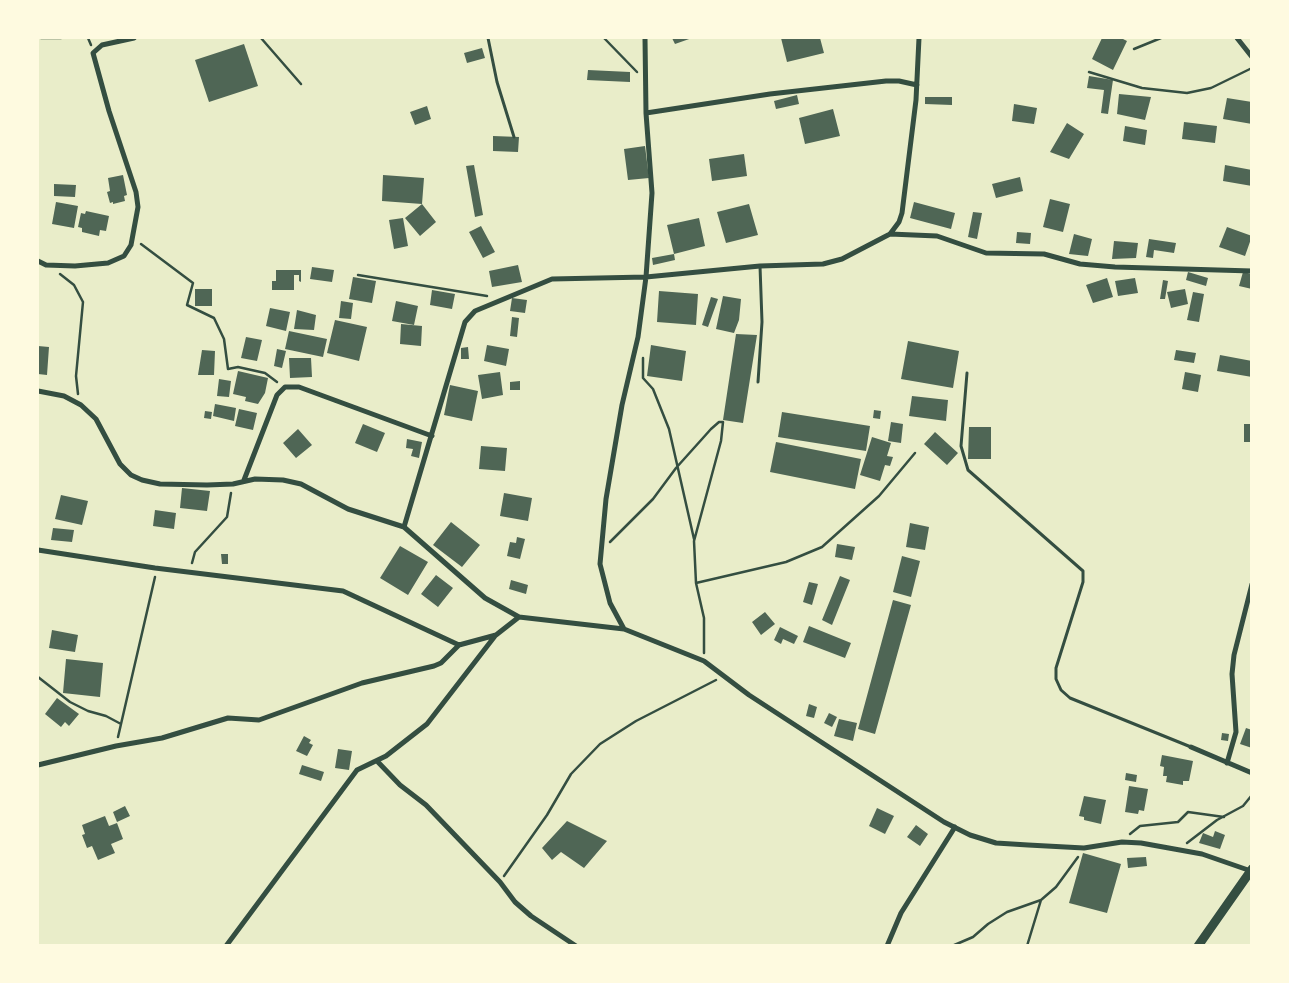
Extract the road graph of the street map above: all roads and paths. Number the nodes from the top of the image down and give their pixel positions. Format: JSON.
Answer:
{"nodes":[{"id":1,"x":41,"y":38,"type":"edge"},
{"id":2,"x":61,"y":38,"type":"edge"},
{"id":3,"x":134,"y":38,"type":"edge"},
{"id":4,"x":261,"y":38,"type":"edge"},
{"id":5,"x":488,"y":38,"type":"edge"},
{"id":6,"x":604,"y":38,"type":"edge"},
{"id":7,"x":644,"y":38,"type":"edge"},
{"id":8,"x":919,"y":38,"type":"edge"},
{"id":9,"x":1161,"y":38,"type":"edge"},
{"id":10,"x":1237,"y":38,"type":"edge"},
{"id":11,"x":1134,"y":49,"type":"dead end"},
{"id":12,"x":1252,"y":57,"type":"edge"},
{"id":13,"x":1252,"y":68,"type":"edge"},
{"id":14,"x":1090,"y":72,"type":"dead end"},
{"id":15,"x":645,"y":80,"type":"junction"},
{"id":16,"x":301,"y":84,"type":"dead end"},
{"id":17,"x":917,"y":84,"type":"junction"},
{"id":18,"x":646,"y":113,"type":"junction"},
{"id":19,"x":514,"y":137,"type":"dead end"},
{"id":20,"x":890,"y":234,"type":"junction"},
{"id":21,"x":132,"y":238,"type":"junction"},
{"id":22,"x":38,"y":261,"type":"edge"},
{"id":23,"x":46,"y":265,"type":"junction"},
{"id":24,"x":760,"y":266,"type":"junction"},
{"id":25,"x":1252,"y":271,"type":"edge"},
{"id":26,"x":358,"y":275,"type":"dead end"},
{"id":27,"x":646,"y":277,"type":"junction"},
{"id":28,"x":504,"y":298,"type":"junction"},
{"id":29,"x":638,"y":337,"type":"junction"},
{"id":30,"x":967,"y":372,"type":"dead end"},
{"id":31,"x":758,"y":382,"type":"dead end"},
{"id":32,"x":285,"y":387,"type":"junction"},
{"id":33,"x":38,"y":391,"type":"edge"},
{"id":34,"x":81,"y":405,"type":"junction"},
{"id":35,"x":432,"y":436,"type":"junction"},
{"id":36,"x":915,"y":453,"type":"dead end"},
{"id":37,"x":676,"y":468,"type":"junction"},
{"id":38,"x":244,"y":480,"type":"junction"},
{"id":39,"x":233,"y":484,"type":"junction"},
{"id":40,"x":404,"y":527,"type":"junction"},
{"id":41,"x":694,"y":541,"type":"junction"},
{"id":42,"x":38,"y":550,"type":"edge"},
{"id":43,"x":601,"y":553,"type":"junction"},
{"id":44,"x":155,"y":568,"type":"junction"},
{"id":45,"x":189,"y":572,"type":"junction"},
{"id":46,"x":696,"y":583,"type":"junction"},
{"id":47,"x":1252,"y":584,"type":"edge"},
{"id":48,"x":519,"y":617,"type":"junction"},
{"id":49,"x":624,"y":629,"type":"junction"},
{"id":50,"x":496,"y":635,"type":"junction"},
{"id":51,"x":459,"y":645,"type":"junction"},
{"id":52,"x":704,"y":660,"type":"junction"},
{"id":53,"x":38,"y":676,"type":"edge"},
{"id":54,"x":724,"y":676,"type":"junction"},
{"id":55,"x":121,"y":724,"type":"junction"},
{"id":56,"x":116,"y":746,"type":"junction"},
{"id":57,"x":1191,"y":747,"type":"joint"},
{"id":58,"x":377,"y":760,"type":"junction"},
{"id":59,"x":1227,"y":763,"type":"junction"},
{"id":60,"x":38,"y":765,"type":"edge"},
{"id":61,"x":1252,"y":773,"type":"edge"},
{"id":62,"x":1252,"y":795,"type":"edge"},
{"id":63,"x":1224,"y":817,"type":"junction"},
{"id":64,"x":955,"y":828,"type":"junction"},
{"id":65,"x":1122,"y":842,"type":"junction"},
{"id":66,"x":1084,"y":848,"type":"junction"},
{"id":67,"x":1178,"y":850,"type":"junction"},
{"id":68,"x":1251,"y":870,"type":"edge"},
{"id":69,"x":500,"y":882,"type":"junction"},
{"id":70,"x":1041,"y":900,"type":"junction"},
{"id":71,"x":226,"y":946,"type":"edge"},
{"id":72,"x":576,"y":946,"type":"edge"},
{"id":73,"x":887,"y":946,"type":"edge"},
{"id":74,"x":952,"y":946,"type":"edge"},
{"id":75,"x":1027,"y":946,"type":"edge"},
{"id":76,"x":1198,"y":946,"type":"edge"}],
"edges":[{"from":1,"to":2,"type":"path"},
{"from":3,"to":21,"type":"street"},
{"from":4,"to":16,"type":"path"},
{"from":5,"to":19,"type":"lane"},
{"from":6,"to":15,"type":"path"},
{"from":7,"to":15,"type":"street"},
{"from":8,"to":17,"type":"street"},
{"from":9,"to":11,"type":"path"},
{"from":10,"to":12,"type":"street"},
{"from":13,"to":14,"type":"path"},
{"from":15,"to":18,"type":"street"},
{"from":17,"to":18,"type":"street"},
{"from":17,"to":20,"type":"street"},
{"from":18,"to":27,"type":"street"},
{"from":20,"to":24,"type":"street"},
{"from":20,"to":25,"type":"street"},
{"from":21,"to":23,"type":"street"},
{"from":21,"to":32,"type":"path"},
{"from":22,"to":23,"type":"street"},
{"from":23,"to":34,"type":"path"},
{"from":24,"to":27,"type":"street"},
{"from":24,"to":31,"type":"lane"},
{"from":26,"to":28,"type":"path"},
{"from":27,"to":28,"type":"street"},
{"from":27,"to":29,"type":"street"},
{"from":28,"to":35,"type":"street"},
{"from":29,"to":37,"type":"path"},
{"from":29,"to":43,"type":"street"},
{"from":30,"to":57,"type":"lane"},
{"from":32,"to":35,"type":"street"},
{"from":32,"to":38,"type":"street"},
{"from":33,"to":34,"type":"street"},
{"from":34,"to":39,"type":"street"},
{"from":35,"to":40,"type":"street"},
{"from":36,"to":46,"type":"path"},
{"from":37,"to":41,"type":"path"},
{"from":37,"to":41,"type":"path"},
{"from":37,"to":43,"type":"path"},
{"from":38,"to":39,"type":"street"},
{"from":38,"to":40,"type":"street"},
{"from":39,"to":45,"type":"path"},
{"from":40,"to":48,"type":"street"},
{"from":41,"to":46,"type":"path"},
{"from":42,"to":44,"type":"street"},
{"from":43,"to":49,"type":"street"},
{"from":44,"to":45,"type":"street"},
{"from":44,"to":55,"type":"path"},
{"from":45,"to":51,"type":"street"},
{"from":46,"to":52,"type":"path"},
{"from":47,"to":59,"type":"street"},
{"from":48,"to":49,"type":"street"},
{"from":48,"to":50,"type":"street"},
{"from":49,"to":52,"type":"street"},
{"from":50,"to":51,"type":"street"},
{"from":50,"to":58,"type":"street"},
{"from":51,"to":56,"type":"street"},
{"from":52,"to":54,"type":"street"},
{"from":53,"to":55,"type":"path"},
{"from":54,"to":64,"type":"street"},
{"from":54,"to":69,"type":"path"},
{"from":55,"to":56,"type":"path"},
{"from":56,"to":60,"type":"street"},
{"from":57,"to":59,"type":"street"},
{"from":58,"to":69,"type":"street"},
{"from":58,"to":71,"type":"street"},
{"from":59,"to":61,"type":"street"},
{"from":62,"to":63,"type":"path"},
{"from":63,"to":65,"type":"path"},
{"from":63,"to":67,"type":"path"},
{"from":64,"to":66,"type":"street"},
{"from":64,"to":73,"type":"street"},
{"from":65,"to":66,"type":"street"},
{"from":65,"to":67,"type":"street"},
{"from":66,"to":70,"type":"path"},
{"from":67,"to":68,"type":"street"},
{"from":68,"to":76,"type":"main road"},
{"from":69,"to":72,"type":"street"},
{"from":70,"to":74,"type":"path"},
{"from":70,"to":75,"type":"path"}]}
